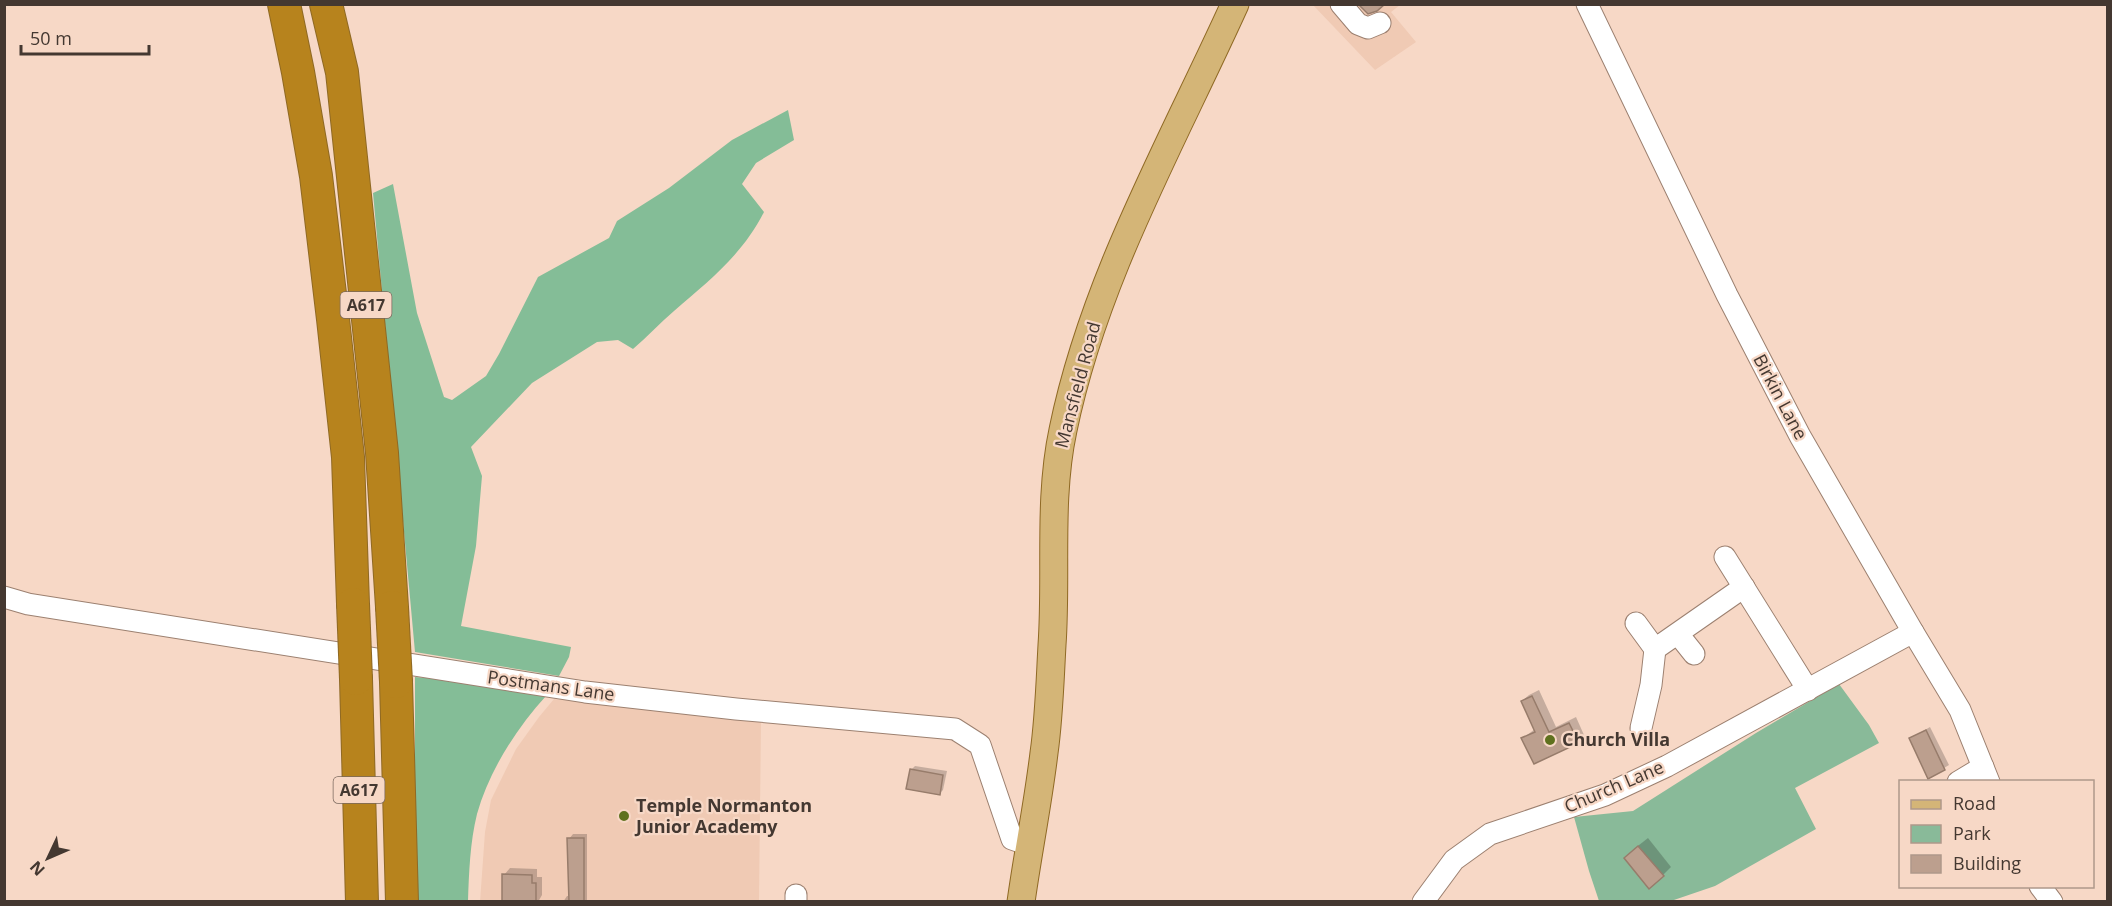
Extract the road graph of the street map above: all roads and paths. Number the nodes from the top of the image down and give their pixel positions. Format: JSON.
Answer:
{"nodes":[{"id":1,"x":284,"y":4,"type":"edge"},
{"id":2,"x":326,"y":4,"type":"edge"},
{"id":3,"x":1235,"y":4,"type":"edge"},
{"id":4,"x":1341,"y":4,"type":"edge"},
{"id":5,"x":1587,"y":4,"type":"edge"},
{"id":6,"x":1380,"y":23,"type":"dead end"},
{"id":7,"x":1725,"y":557,"type":"dead end"},
{"id":8,"x":1744,"y":587,"type":"junction"},
{"id":9,"x":4,"y":597,"type":"edge"},
{"id":10,"x":1636,"y":623,"type":"dead end"},
{"id":11,"x":1913,"y":632,"type":"junction"},
{"id":12,"x":1678,"y":634,"type":"junction"},
{"id":13,"x":1654,"y":649,"type":"junction"},
{"id":14,"x":1694,"y":654,"type":"dead end"},
{"id":15,"x":1809,"y":690,"type":"junction"},
{"id":16,"x":1641,"y":728,"type":"dead end"},
{"id":17,"x":1986,"y":774,"type":"edge"},
{"id":18,"x":1965,"y":780,"type":"edge"},
{"id":19,"x":1029,"y":846,"type":"junction"},
{"id":20,"x":2042,"y":888,"type":"edge"},
{"id":21,"x":362,"y":902,"type":"edge"},
{"id":22,"x":402,"y":902,"type":"edge"},
{"id":23,"x":1021,"y":902,"type":"edge"},
{"id":24,"x":1423,"y":902,"type":"edge"},
{"id":25,"x":2052,"y":902,"type":"edge"}],
"edges":[{"from":1,"to":21,"type":"highway","number":"A617","bridge":true},
{"from":2,"to":22,"type":"highway","number":"A617","bridge":true},
{"from":3,"to":19,"type":"main road","name":"Mansfield Road"},
{"from":4,"to":6,"type":"street"},
{"from":5,"to":11,"type":"street","name":"Birkin Lane"},
{"from":7,"to":8,"type":"street"},
{"from":8,"to":12,"type":"street"},
{"from":8,"to":15,"type":"street"},
{"from":9,"to":19,"type":"street","name":"Postmans Lane"},
{"from":10,"to":13,"type":"street"},
{"from":11,"to":15,"type":"street","name":"Church Lane"},
{"from":11,"to":17,"type":"street","name":"Birkin Lane"},
{"from":12,"to":13,"type":"street"},
{"from":12,"to":14,"type":"street"},
{"from":13,"to":16,"type":"street"},
{"from":15,"to":24,"type":"street","name":"Church Lane"},
{"from":17,"to":18,"type":"street"},
{"from":19,"to":23,"type":"main road","name":"Mansfield Road"},
{"from":20,"to":25,"type":"street"}]}
